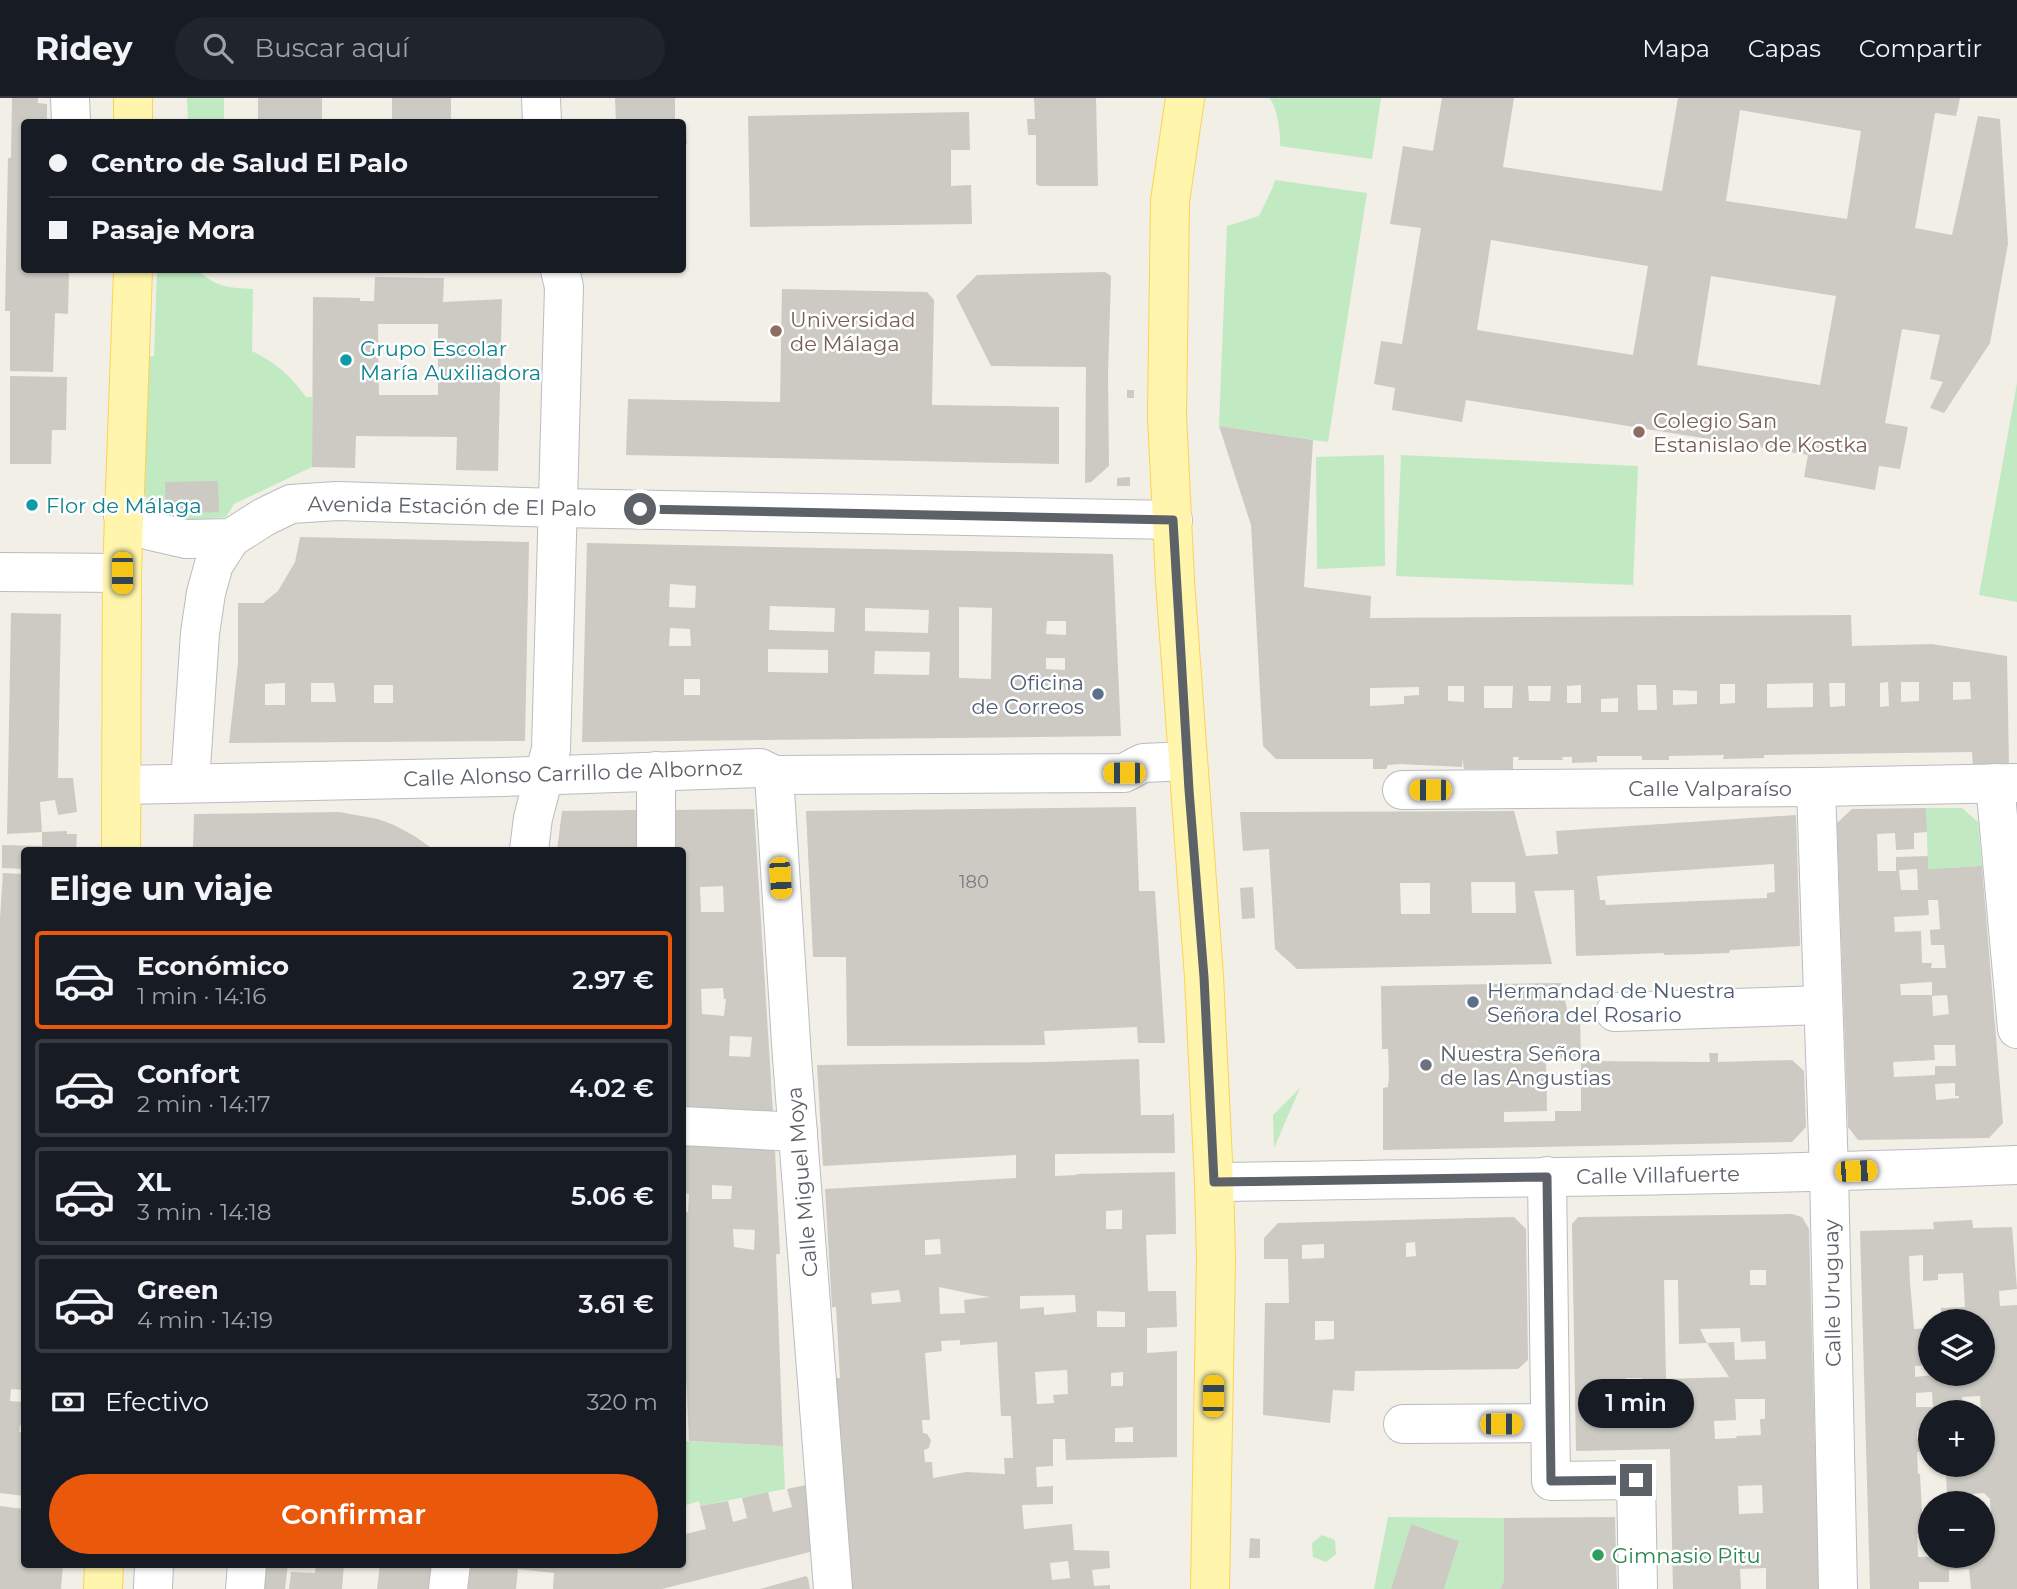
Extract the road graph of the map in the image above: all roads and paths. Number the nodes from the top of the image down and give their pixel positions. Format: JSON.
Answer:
{"nodes":[{"id":1,"x":70,"y":98,"type":"edge"},
{"id":2,"x":132,"y":98,"type":"edge"},
{"id":3,"x":541,"y":98,"type":"edge"},
{"id":4,"x":1185,"y":98,"type":"edge"},
{"id":5,"x":71,"y":119,"type":"edge"},
{"id":6,"x":133,"y":119,"type":"edge"},
{"id":7,"x":542,"y":119,"type":"edge"},
{"id":8,"x":133,"y":273,"type":"edge"},
{"id":9,"x":561,"y":273,"type":"edge"},
{"id":10,"x":559,"y":508,"type":"junction"},
{"id":11,"x":123,"y":515,"type":"junction"},
{"id":12,"x":1173,"y":520,"type":"junction"},
{"id":13,"x":231,"y":538,"type":"junction"},
{"id":14,"x":0,"y":572,"type":"edge"},
{"id":15,"x":122,"y":573,"type":"junction"},
{"id":16,"x":989,"y":753,"type":"dead end"},
{"id":17,"x":897,"y":755,"type":"dead end"},
{"id":18,"x":1187,"y":761,"type":"junction"},
{"id":19,"x":1143,"y":763,"type":"junction"},
{"id":20,"x":656,"y":771,"type":"junction"},
{"id":21,"x":767,"y":771,"type":"junction"},
{"id":22,"x":545,"y":775,"type":"junction"},
{"id":23,"x":190,"y":783,"type":"junction"},
{"id":24,"x":2006,"y":783,"type":"edge"},
{"id":25,"x":122,"y":785,"type":"junction"},
{"id":26,"x":1816,"y":787,"type":"junction"},
{"id":27,"x":1402,"y":790,"type":"dead end"},
{"id":28,"x":121,"y":847,"type":"edge"},
{"id":29,"x":529,"y":847,"type":"edge"},
{"id":30,"x":656,"y":847,"type":"edge"},
{"id":31,"x":1823,"y":1004,"type":"junction"},
{"id":32,"x":1615,"y":1012,"type":"dead end"},
{"id":33,"x":2017,"y":1029,"type":"edge"},
{"id":34,"x":686,"y":1126,"type":"edge"},
{"id":35,"x":798,"y":1132,"type":"junction"},
{"id":36,"x":2017,"y":1165,"type":"edge"},
{"id":37,"x":1829,"y":1172,"type":"junction"},
{"id":38,"x":1547,"y":1177,"type":"junction"},
{"id":39,"x":1214,"y":1182,"type":"junction"},
{"id":40,"x":1550,"y":1423,"type":"junction"},
{"id":41,"x":1404,"y":1424,"type":"dead end"},
{"id":42,"x":104,"y":1568,"type":"edge"},
{"id":43,"x":154,"y":1568,"type":"edge"},
{"id":44,"x":247,"y":1568,"type":"edge"},
{"id":45,"x":450,"y":1568,"type":"edge"},
{"id":46,"x":1638,"y":1586,"type":"dead end"},
{"id":47,"x":103,"y":1589,"type":"edge"},
{"id":48,"x":153,"y":1589,"type":"edge"},
{"id":49,"x":245,"y":1589,"type":"edge"},
{"id":50,"x":447,"y":1589,"type":"edge"},
{"id":51,"x":834,"y":1589,"type":"edge"},
{"id":52,"x":1210,"y":1589,"type":"edge"},
{"id":53,"x":1838,"y":1589,"type":"edge"}],
"edges":[{"from":1,"to":5,"type":"street"},
{"from":2,"to":6,"type":"main road"},
{"from":3,"to":7,"type":"street"},
{"from":4,"to":12,"type":"main road"},
{"from":8,"to":11,"type":"main road"},
{"from":9,"to":10,"type":"street"},
{"from":10,"to":12,"type":"street","name":"Avenida Estación de El Palo"},
{"from":10,"to":13,"type":"street","name":"Avenida Estación de El Palo"},
{"from":10,"to":22,"type":"street"},
{"from":11,"to":13,"type":"street"},
{"from":11,"to":15,"type":"main road"},
{"from":12,"to":18,"type":"main road"},
{"from":13,"to":23,"type":"street"},
{"from":14,"to":15,"type":"street"},
{"from":15,"to":25,"type":"main road"},
{"from":16,"to":19,"type":"street"},
{"from":17,"to":21,"type":"street"},
{"from":18,"to":19,"type":"street","name":"Calle Alonso Carrillo de Albornoz"},
{"from":18,"to":39,"type":"main road"},
{"from":19,"to":21,"type":"street","name":"Calle Alonso Carrillo de Albornoz"},
{"from":20,"to":21,"type":"street","name":"Calle Alonso Carrillo de Albornoz"},
{"from":20,"to":22,"type":"street","name":"Calle Alonso Carrillo de Albornoz"},
{"from":20,"to":30,"type":"street"},
{"from":21,"to":35,"type":"street","name":"Calle Miguel Moya"},
{"from":22,"to":23,"type":"street","name":"Calle Alonso Carrillo de Albornoz"},
{"from":22,"to":29,"type":"street"},
{"from":23,"to":25,"type":"street","name":"Calle Alonso Carrillo de Albornoz"},
{"from":24,"to":26,"type":"street","name":"Calle Valparaíso"},
{"from":24,"to":33,"type":"street"},
{"from":25,"to":28,"type":"main road"},
{"from":26,"to":27,"type":"street","name":"Calle Valparaíso"},
{"from":26,"to":31,"type":"street","name":"Calle Uruguay"},
{"from":31,"to":32,"type":"street"},
{"from":31,"to":37,"type":"street","name":"Calle Uruguay"},
{"from":34,"to":35,"type":"street"},
{"from":35,"to":51,"type":"street","name":"Calle Miguel Moya"},
{"from":36,"to":37,"type":"street","name":"Calle Villafuerte"},
{"from":37,"to":38,"type":"street","name":"Calle Villafuerte"},
{"from":37,"to":53,"type":"street","name":"Calle Uruguay"},
{"from":38,"to":39,"type":"street","name":"Calle Villafuerte"},
{"from":38,"to":40,"type":"street"},
{"from":39,"to":52,"type":"main road"},
{"from":40,"to":41,"type":"street"},
{"from":40,"to":46,"type":"street"},
{"from":42,"to":47,"type":"main road"},
{"from":43,"to":48,"type":"street"},
{"from":44,"to":49,"type":"street"},
{"from":45,"to":50,"type":"street"}]}
